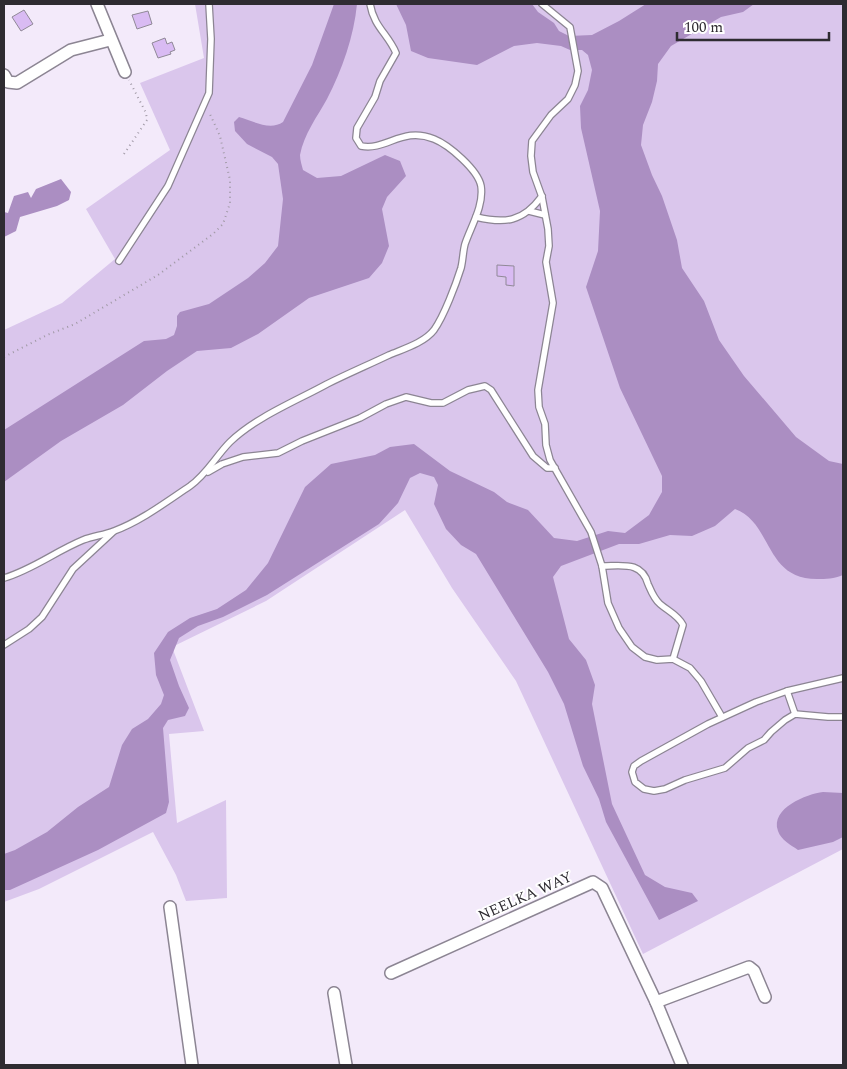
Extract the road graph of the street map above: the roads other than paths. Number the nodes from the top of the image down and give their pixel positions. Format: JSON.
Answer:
{"nodes":[{"id":1,"x":97,"y":4,"type":"edge"},
{"id":2,"x":209,"y":4,"type":"edge"},
{"id":3,"x":370,"y":4,"type":"edge"},
{"id":4,"x":542,"y":4,"type":"edge"},
{"id":5,"x":110,"y":40,"type":"junction"},
{"id":6,"x":125,"y":72,"type":"road end"},
{"id":7,"x":4,"y":76,"type":"edge"},
{"id":8,"x":542,"y":196,"type":"junction"},
{"id":9,"x":529,"y":211,"type":"junction"},
{"id":10,"x":546,"y":215,"type":"junction"},
{"id":11,"x":476,"y":218,"type":"junction"},
{"id":12,"x":119,"y":261,"type":"dead end"},
{"id":13,"x":555,"y":468,"type":"junction"},
{"id":14,"x":206,"y":473,"type":"junction"},
{"id":15,"x":114,"y":531,"type":"junction"},
{"id":16,"x":602,"y":566,"type":"junction"},
{"id":17,"x":4,"y":578,"type":"edge"},
{"id":18,"x":4,"y":645,"type":"edge"},
{"id":19,"x":673,"y":659,"type":"junction"},
{"id":20,"x":843,"y":678,"type":"edge"},
{"id":21,"x":787,"y":691,"type":"junction"},
{"id":22,"x":795,"y":714,"type":"junction"},
{"id":23,"x":722,"y":717,"type":"junction"},
{"id":24,"x":843,"y":717,"type":"edge"},
{"id":25,"x":170,"y":907,"type":"dead end"},
{"id":26,"x":391,"y":973,"type":"dead end"},
{"id":27,"x":334,"y":993,"type":"dead end"},
{"id":28,"x":765,"y":997,"type":"dead end"},
{"id":29,"x":656,"y":1002,"type":"junction"},
{"id":30,"x":192,"y":1065,"type":"edge"},
{"id":31,"x":346,"y":1065,"type":"edge"},
{"id":32,"x":682,"y":1065,"type":"edge"}],
"edges":[{"from":1,"to":5,"type":"street"},
{"from":2,"to":12,"type":"lane"},
{"from":3,"to":11,"type":"lane"},
{"from":4,"to":8,"type":"lane"},
{"from":5,"to":6,"type":"street"},
{"from":5,"to":7,"type":"street"},
{"from":8,"to":9,"type":"lane"},
{"from":8,"to":10,"type":"lane"},
{"from":9,"to":10,"type":"lane"},
{"from":9,"to":11,"type":"lane"},
{"from":10,"to":13,"type":"lane"},
{"from":11,"to":14,"type":"lane"},
{"from":13,"to":14,"type":"lane"},
{"from":13,"to":16,"type":"lane"},
{"from":14,"to":15,"type":"lane"},
{"from":15,"to":17,"type":"lane"},
{"from":15,"to":18,"type":"lane"},
{"from":16,"to":19,"type":"lane"},
{"from":16,"to":19,"type":"lane"},
{"from":19,"to":23,"type":"lane"},
{"from":20,"to":21,"type":"lane"},
{"from":21,"to":22,"type":"lane"},
{"from":21,"to":23,"type":"lane"},
{"from":22,"to":23,"type":"lane"},
{"from":22,"to":24,"type":"lane"},
{"from":25,"to":30,"type":"street"},
{"from":26,"to":29,"type":"street","name":"NEELKA WAY"},
{"from":27,"to":31,"type":"street"},
{"from":28,"to":29,"type":"street"},
{"from":29,"to":32,"type":"street","name":"NEELKA WAY"}]}
